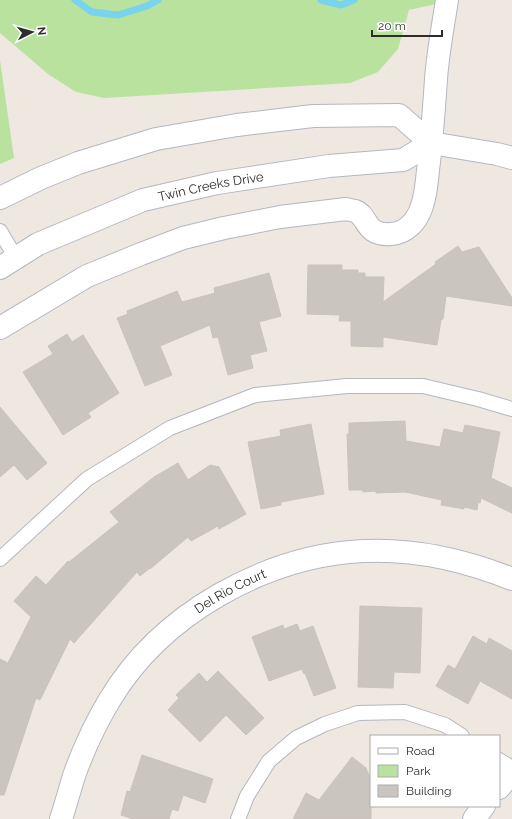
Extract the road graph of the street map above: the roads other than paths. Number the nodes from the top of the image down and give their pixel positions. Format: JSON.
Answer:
{"nodes":[{"id":1,"x":447,"y":0,"type":"edge"},
{"id":2,"x":432,"y":143,"type":"junction"},
{"id":3,"x":512,"y":158,"type":"edge"},
{"id":4,"x":0,"y":198,"type":"edge"},
{"id":5,"x":0,"y":231,"type":"edge"},
{"id":6,"x":8,"y":263,"type":"edge"},
{"id":7,"x":0,"y":328,"type":"edge"},
{"id":8,"x":512,"y":409,"type":"edge"},
{"id":9,"x":0,"y":559,"type":"edge"},
{"id":10,"x":512,"y":580,"type":"edge"},
{"id":11,"x":460,"y":735,"type":"edge"},
{"id":12,"x":500,"y":761,"type":"edge"},
{"id":13,"x":512,"y":768,"type":"edge"},
{"id":14,"x":512,"y":772,"type":"edge"},
{"id":15,"x":500,"y":787,"type":"edge"},
{"id":16,"x":483,"y":807,"type":"edge"},
{"id":17,"x":62,"y":819,"type":"edge"},
{"id":18,"x":238,"y":819,"type":"edge"},
{"id":19,"x":474,"y":819,"type":"edge"}],
"edges":[{"from":1,"to":2,"type":"street"},
{"from":2,"to":3,"type":"street"},
{"from":2,"to":4,"type":"street"},
{"from":2,"to":6,"type":"street","name":"Twin Creeks Drive"},
{"from":2,"to":7,"type":"street"},
{"from":5,"to":6,"type":"lane"},
{"from":8,"to":9,"type":"lane"},
{"from":10,"to":17,"type":"street","name":"Del Rio Court"},
{"from":11,"to":18,"type":"lane"},
{"from":12,"to":13,"type":"lane"},
{"from":14,"to":15,"type":"street"},
{"from":16,"to":19,"type":"street"}]}
